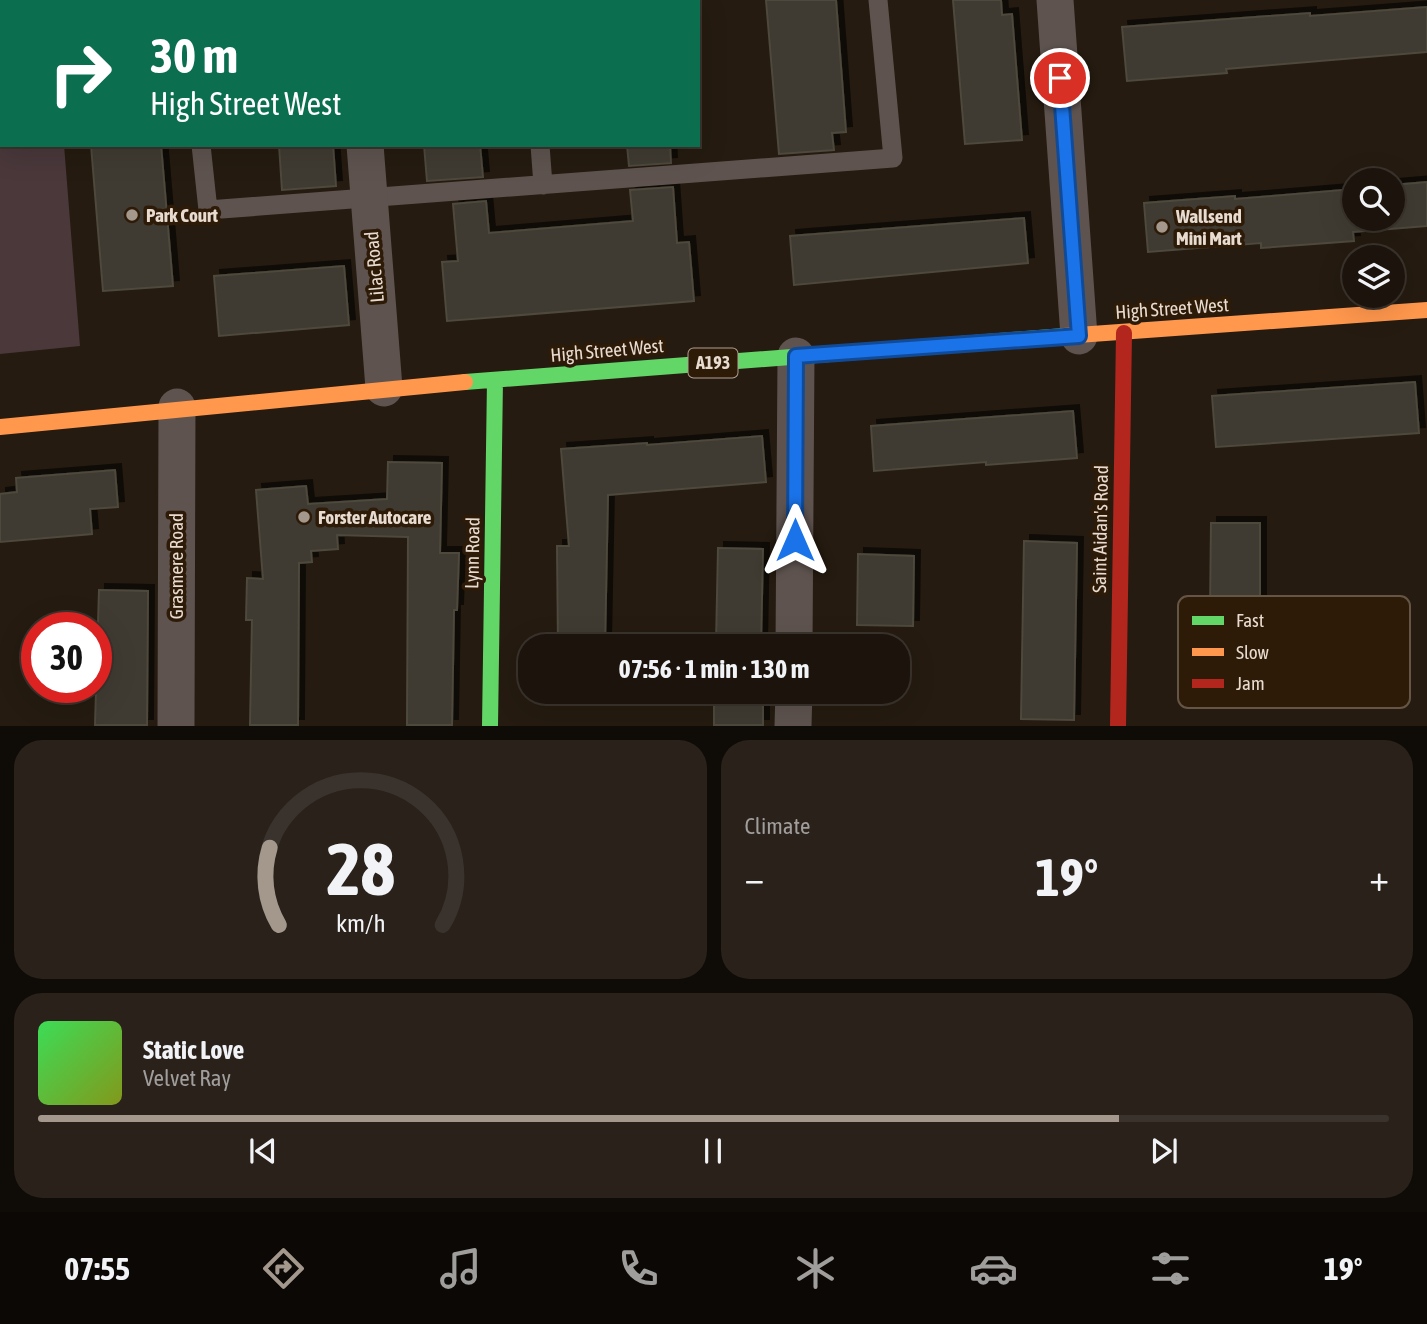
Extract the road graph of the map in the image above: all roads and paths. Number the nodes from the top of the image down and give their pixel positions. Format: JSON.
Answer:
{"nodes":[{"id":1,"x":878,"y":0,"type":"edge"},
{"id":2,"x":1055,"y":0,"type":"edge"},
{"id":3,"x":201,"y":147,"type":"edge"},
{"id":4,"x":365,"y":147,"type":"edge"},
{"id":5,"x":540,"y":147,"type":"edge"},
{"id":6,"x":543,"y":185,"type":"junction"},
{"id":7,"x":369,"y":198,"type":"junction"},
{"id":8,"x":1427,"y":310,"type":"edge"},
{"id":9,"x":1124,"y":332,"type":"junction"},
{"id":10,"x":1079,"y":336,"type":"junction"},
{"id":11,"x":796,"y":356,"type":"junction"},
{"id":12,"x":495,"y":380,"type":"junction"},
{"id":13,"x":384,"y":388,"type":"junction"},
{"id":14,"x":177,"y":407,"type":"junction"},
{"id":15,"x":0,"y":426,"type":"edge"},
{"id":16,"x":794,"y":634,"type":"edge"},
{"id":17,"x":793,"y":704,"type":"edge"},
{"id":18,"x":176,"y":726,"type":"edge"},
{"id":19,"x":490,"y":726,"type":"edge"},
{"id":20,"x":793,"y":726,"type":"edge"},
{"id":21,"x":1118,"y":726,"type":"edge"}],
"edges":[{"from":1,"to":6,"type":"lane"},
{"from":2,"to":10,"type":"street"},
{"from":3,"to":7,"type":"lane"},
{"from":4,"to":7,"type":"street","name":"Lilac Road"},
{"from":5,"to":6,"type":"lane"},
{"from":6,"to":7,"type":"lane"},
{"from":7,"to":13,"type":"street","name":"Lilac Road"},
{"from":8,"to":9,"type":"main road","name":"High Street West","number":"A193"},
{"from":9,"to":10,"type":"main road","name":"High Street West","number":"A193"},
{"from":9,"to":21,"type":"main road","name":"Saint Aidan's Road"},
{"from":10,"to":11,"type":"main road","name":"High Street West","number":"A193"},
{"from":11,"to":12,"type":"main road","name":"High Street West","number":"A193"},
{"from":11,"to":16,"type":"street"},
{"from":12,"to":13,"type":"main road","name":"High Street West","number":"A193"},
{"from":12,"to":19,"type":"main road","name":"Lynn Road"},
{"from":13,"to":14,"type":"main road","name":"High Street West","number":"A193"},
{"from":14,"to":15,"type":"main road","name":"High Street West","number":"A193"},
{"from":14,"to":18,"type":"street","name":"Grasmere Road"},
{"from":17,"to":20,"type":"street"}]}
